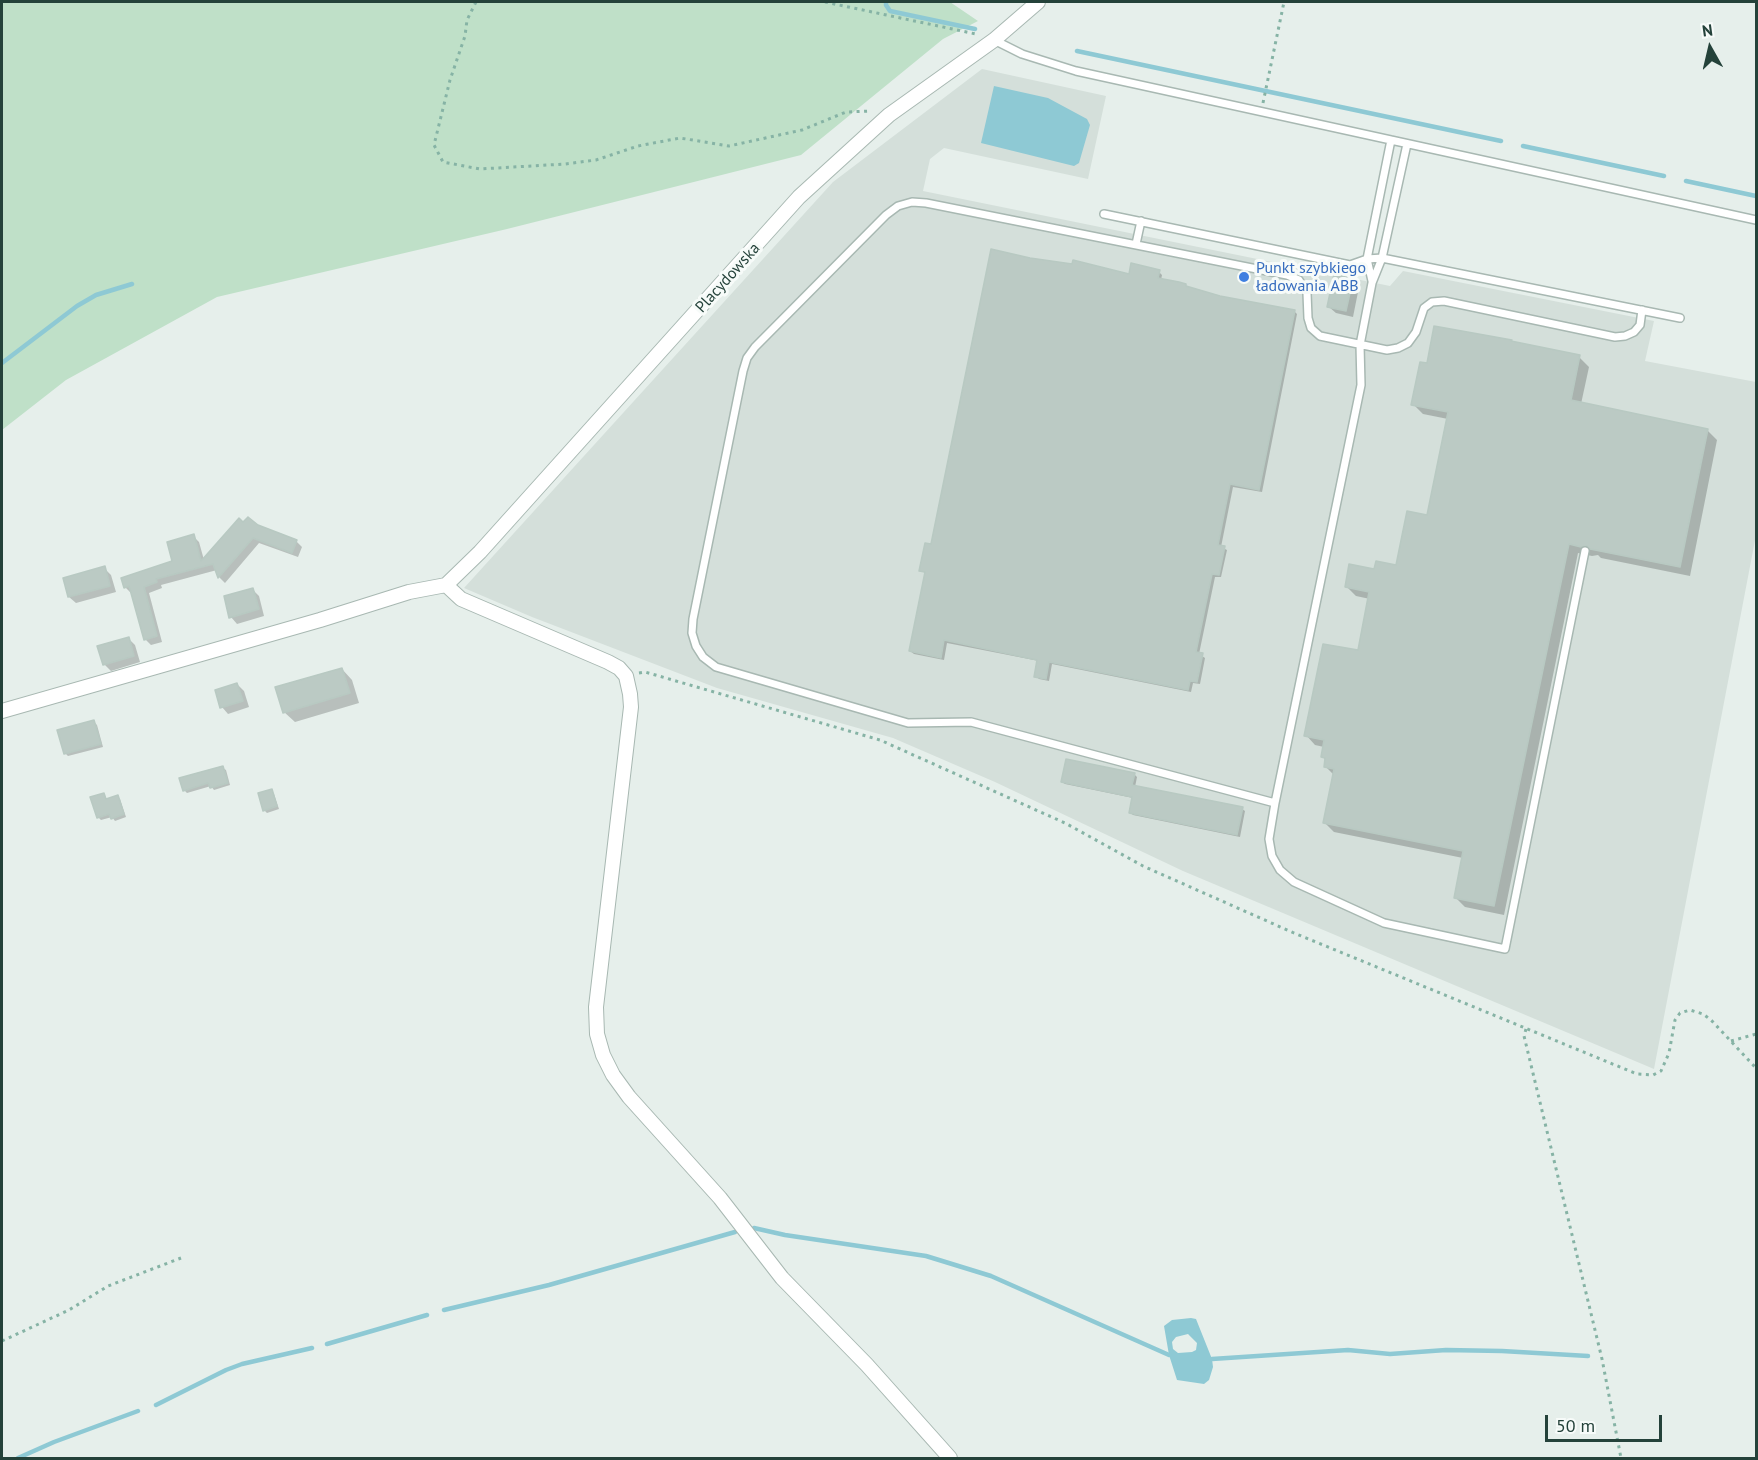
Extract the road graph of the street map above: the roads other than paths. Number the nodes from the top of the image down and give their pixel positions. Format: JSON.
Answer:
{"nodes":[{"id":1,"x":1038,"y":2,"type":"edge"},
{"id":2,"x":994,"y":40,"type":"junction"},
{"id":3,"x":1391,"y":140,"type":"junction"},
{"id":4,"x":1407,"y":144,"type":"junction"},
{"id":5,"x":1104,"y":214,"type":"dead end"},
{"id":6,"x":1756,"y":220,"type":"edge"},
{"id":7,"x":1141,"y":221,"type":"junction"},
{"id":8,"x":1136,"y":244,"type":"junction"},
{"id":9,"x":1382,"y":258,"type":"junction"},
{"id":10,"x":1367,"y":259,"type":"junction"},
{"id":11,"x":1372,"y":283,"type":"junction"},
{"id":12,"x":1642,"y":310,"type":"junction"},
{"id":13,"x":1680,"y":318,"type":"dead end"},
{"id":14,"x":1360,"y":345,"type":"junction"},
{"id":15,"x":1585,"y":551,"type":"dead end"},
{"id":16,"x":446,"y":585,"type":"junction"},
{"id":17,"x":2,"y":711,"type":"edge"},
{"id":18,"x":1275,"y":804,"type":"junction"},
{"id":19,"x":950,"y":1458,"type":"edge"}],
"edges":[{"from":1,"to":2,"type":"street","name":"Placydowska"},
{"from":2,"to":3,"type":"lane"},
{"from":2,"to":16,"type":"street","name":"Placydowska"},
{"from":3,"to":4,"type":"lane"},
{"from":3,"to":10,"type":"lane"},
{"from":4,"to":6,"type":"lane"},
{"from":4,"to":9,"type":"lane"},
{"from":5,"to":7,"type":"lane"},
{"from":7,"to":8,"type":"lane"},
{"from":7,"to":10,"type":"lane"},
{"from":8,"to":14,"type":"lane"},
{"from":8,"to":18,"type":"lane"},
{"from":9,"to":10,"type":"lane"},
{"from":9,"to":11,"type":"lane"},
{"from":9,"to":12,"type":"lane"},
{"from":10,"to":11,"type":"lane"},
{"from":11,"to":14,"type":"lane"},
{"from":12,"to":13,"type":"lane"},
{"from":12,"to":14,"type":"lane"},
{"from":14,"to":18,"type":"lane"},
{"from":15,"to":18,"type":"lane"},
{"from":16,"to":17,"type":"street"},
{"from":16,"to":19,"type":"street"}]}
